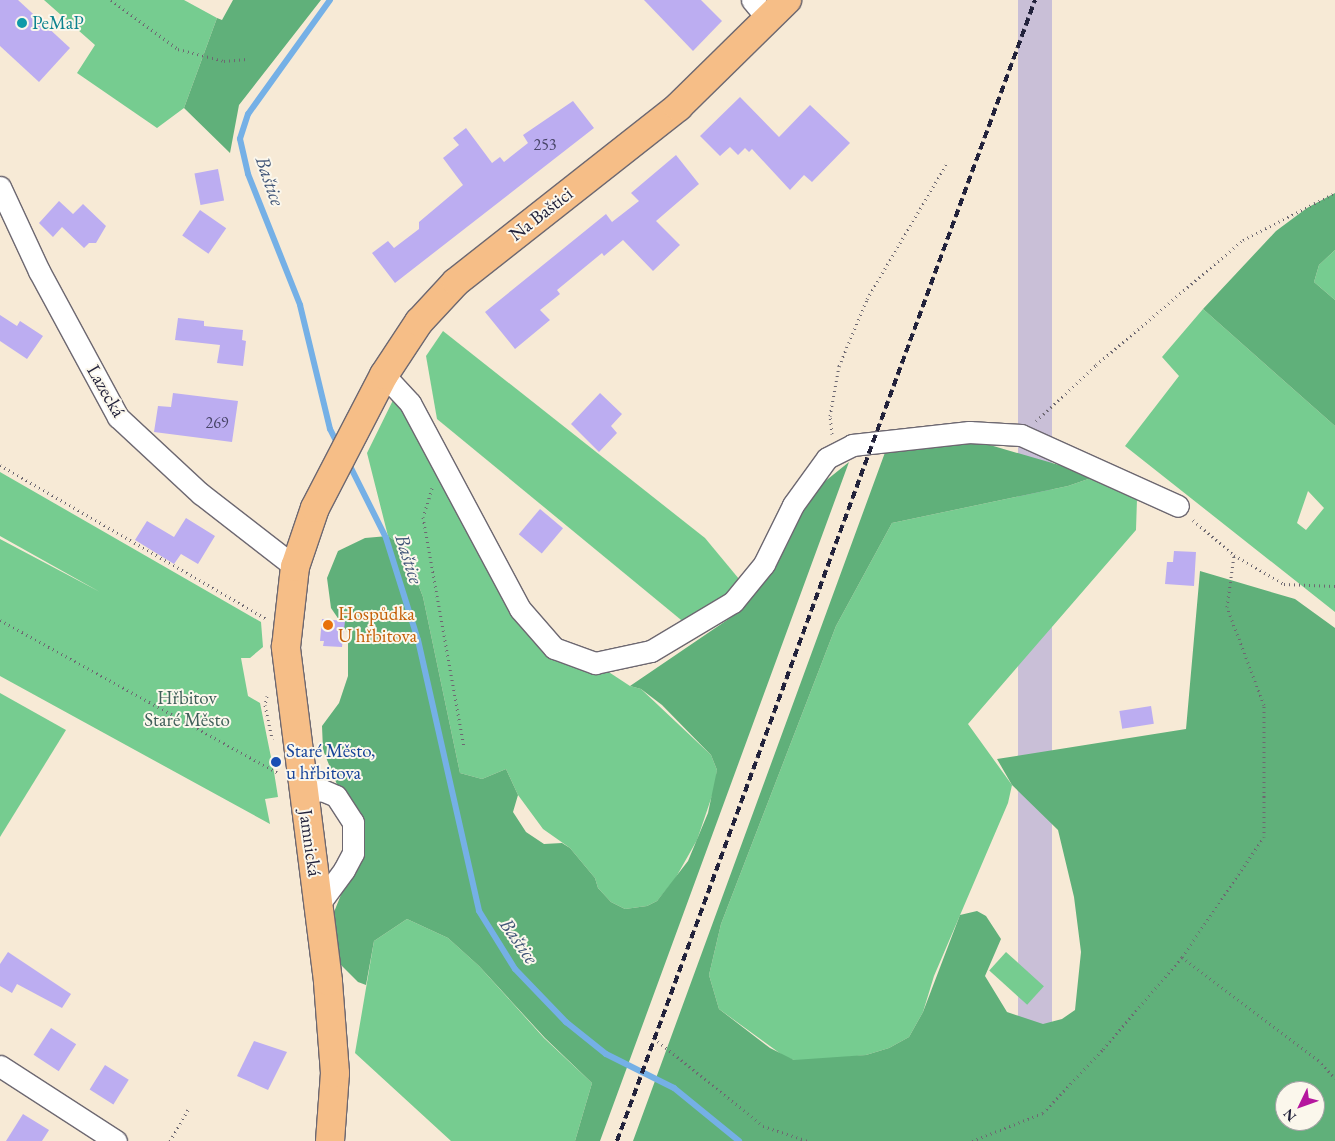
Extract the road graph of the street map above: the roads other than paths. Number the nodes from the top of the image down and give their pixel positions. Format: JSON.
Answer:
{"nodes":[{"id":1,"x":787,"y":0,"type":"edge"},
{"id":2,"x":760,"y":10,"type":"edge"},
{"id":3,"x":0,"y":187,"type":"edge"},
{"id":4,"x":384,"y":375,"type":"junction"},
{"id":5,"x":337,"y":464,"type":"joint"},
{"id":6,"x":1178,"y":506,"type":"road end"},
{"id":7,"x":294,"y":567,"type":"junction"},
{"id":8,"x":303,"y":793,"type":"junction"},
{"id":9,"x":319,"y":904,"type":"junction"},
{"id":10,"x":0,"y":1066,"type":"edge"},
{"id":11,"x":116,"y":1141,"type":"edge"},
{"id":12,"x":330,"y":1141,"type":"edge"}],
"edges":[{"from":1,"to":2,"type":"main road","name":"Na Baštici"},
{"from":2,"to":4,"type":"main road","name":"Na Baštici"},
{"from":3,"to":7,"type":"street","name":"Lazecká"},
{"from":4,"to":5,"type":"main road","name":"Na Baštici"},
{"from":4,"to":6,"type":"street"},
{"from":5,"to":7,"type":"main road","name":"Jamnická"},
{"from":7,"to":8,"type":"main road","name":"Jamnická"},
{"from":8,"to":9,"type":"main road","name":"Jamnická"},
{"from":8,"to":9,"type":"street"},
{"from":9,"to":12,"type":"main road","name":"Jamnická"},
{"from":10,"to":11,"type":"street"}]}
